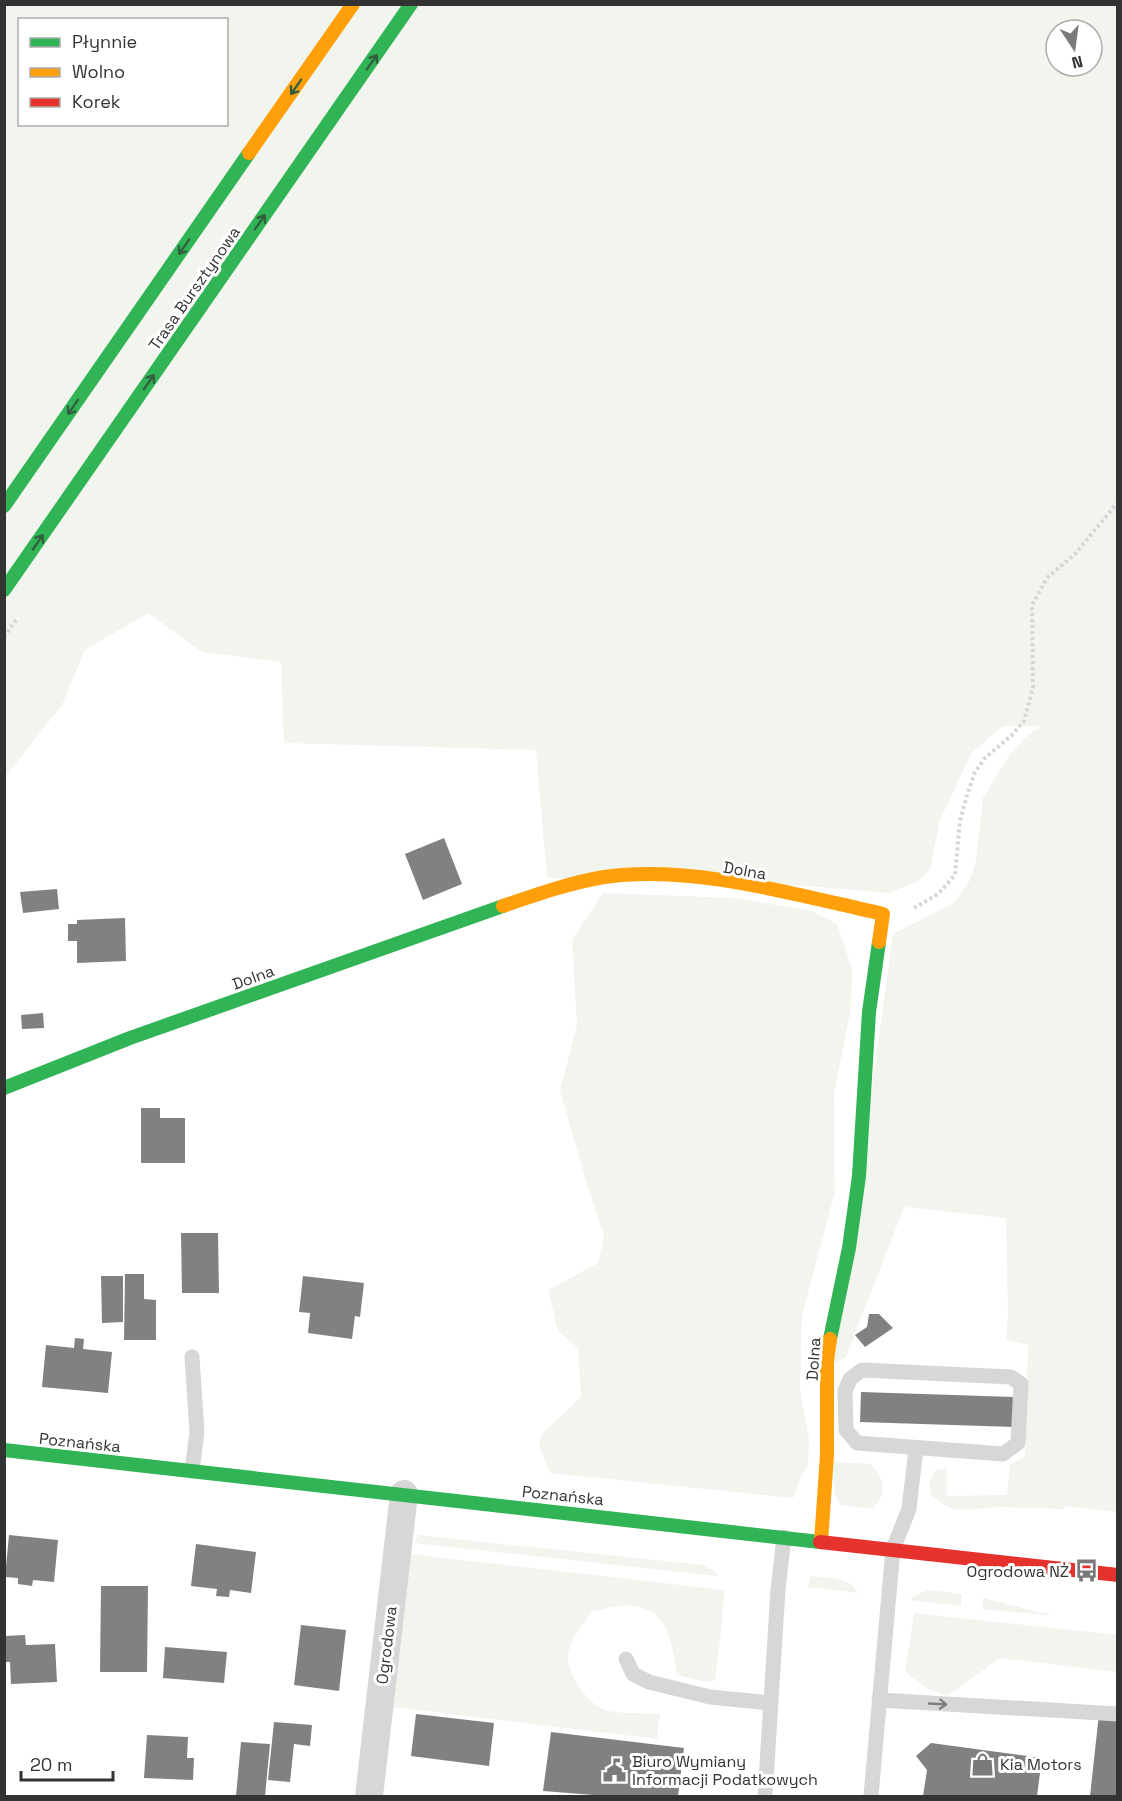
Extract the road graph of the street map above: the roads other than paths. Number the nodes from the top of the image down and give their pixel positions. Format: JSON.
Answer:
{"nodes":[{"id":1,"x":353,"y":4,"type":"edge"},
{"id":2,"x":411,"y":4,"type":"edge"},
{"id":3,"x":4,"y":506,"type":"edge"},
{"id":4,"x":4,"y":590,"type":"edge"},
{"id":5,"x":4,"y":1088,"type":"edge"},
{"id":6,"x":192,"y":1357,"type":"dead end"},
{"id":7,"x":916,"y":1448,"type":"junction"},
{"id":8,"x":4,"y":1450,"type":"edge"},
{"id":9,"x":192,"y":1471,"type":"junction"},
{"id":10,"x":404,"y":1494,"type":"junction"},
{"id":11,"x":784,"y":1537,"type":"junction"},
{"id":12,"x":821,"y":1542,"type":"junction"},
{"id":13,"x":893,"y":1549,"type":"junction"},
{"id":14,"x":1118,"y":1575,"type":"edge"},
{"id":15,"x":626,"y":1659,"type":"dead end"},
{"id":16,"x":879,"y":1700,"type":"junction"},
{"id":17,"x":770,"y":1703,"type":"junction"},
{"id":18,"x":1118,"y":1714,"type":"edge"},
{"id":19,"x":369,"y":1797,"type":"edge"},
{"id":20,"x":765,"y":1797,"type":"edge"},
{"id":21,"x":871,"y":1797,"type":"edge"}],
"edges":[{"from":1,"to":3,"type":"main road","name":"Trasa Bursztynowa","one_way":true},
{"from":4,"to":2,"type":"main road","name":"Trasa Bursztynowa","one_way":true},
{"from":5,"to":12,"type":"main road","name":"Dolna"},
{"from":6,"to":9,"type":"lane"},
{"from":7,"to":7,"type":"lane"},
{"from":7,"to":13,"type":"lane"},
{"from":8,"to":9,"type":"main road","name":"Poznańska"},
{"from":9,"to":10,"type":"main road","name":"Poznańska"},
{"from":10,"to":11,"type":"main road","name":"Poznańska"},
{"from":10,"to":19,"type":"street","name":"Ogrodowa"},
{"from":11,"to":12,"type":"main road","name":"Poznańska"},
{"from":11,"to":17,"type":"lane"},
{"from":12,"to":13,"type":"main road","name":"Poznańska"},
{"from":13,"to":14,"type":"main road","name":"Poznańska"},
{"from":13,"to":16,"type":"lane"},
{"from":15,"to":17,"type":"lane"},
{"from":16,"to":18,"type":"lane","one_way":true},
{"from":16,"to":21,"type":"lane"},
{"from":17,"to":20,"type":"lane"}]}
